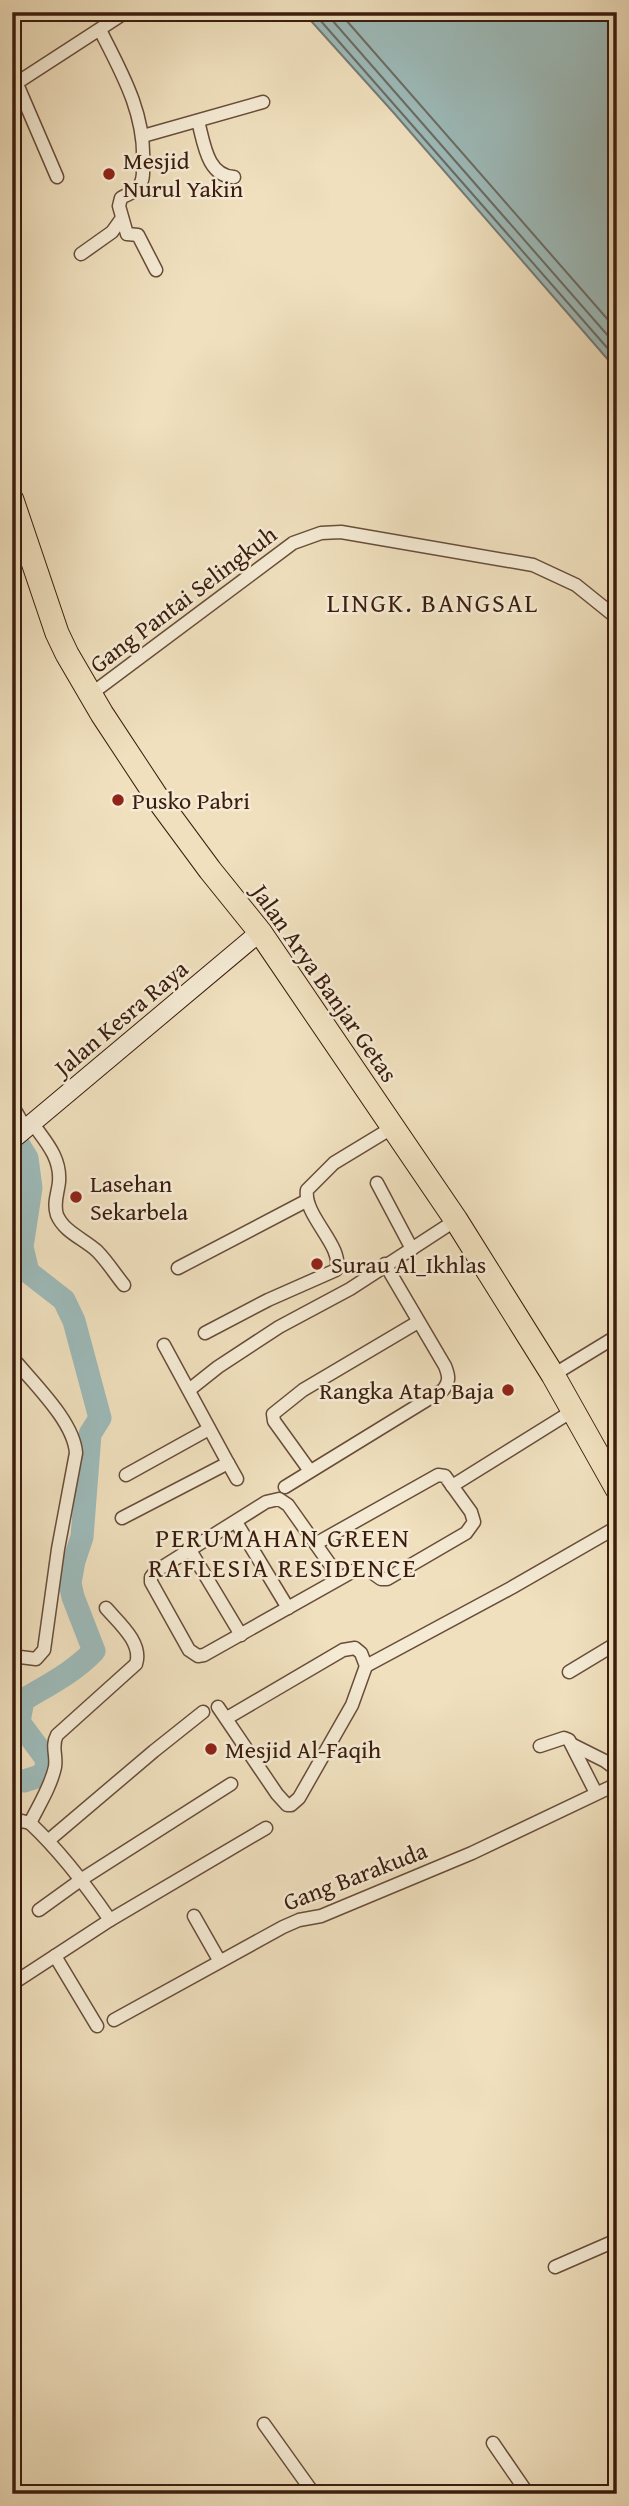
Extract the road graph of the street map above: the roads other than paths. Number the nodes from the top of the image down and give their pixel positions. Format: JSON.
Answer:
{"nodes":[{"id":1,"x":126,"y":12,"type":"edge"},
{"id":2,"x":100,"y":30,"type":"junction"},
{"id":3,"x":14,"y":85,"type":"edge"},
{"id":4,"x":263,"y":102,"type":"dead end"},
{"id":5,"x":198,"y":121,"type":"junction"},
{"id":6,"x":143,"y":136,"type":"junction"},
{"id":7,"x":57,"y":177,"type":"dead end"},
{"id":8,"x":234,"y":177,"type":"dead end"},
{"id":9,"x":122,"y":218,"type":"junction"},
{"id":10,"x":81,"y":254,"type":"dead end"},
{"id":11,"x":156,"y":270,"type":"dead end"},
{"id":12,"x":12,"y":499,"type":"edge"},
{"id":13,"x":617,"y":618,"type":"edge"},
{"id":14,"x":91,"y":694,"type":"junction"},
{"id":15,"x":260,"y":932,"type":"junction"},
{"id":16,"x":12,"y":1105,"type":"edge"},
{"id":17,"x":395,"y":1126,"type":"junction"},
{"id":18,"x":22,"y":1132,"type":"edge"},
{"id":19,"x":377,"y":1183,"type":"dead end"},
{"id":20,"x":306,"y":1201,"type":"junction"},
{"id":21,"x":456,"y":1220,"type":"junction"},
{"id":22,"x":412,"y":1249,"type":"junction"},
{"id":23,"x":385,"y":1264,"type":"junction"},
{"id":24,"x":178,"y":1268,"type":"dead end"},
{"id":25,"x":124,"y":1285,"type":"dead end"},
{"id":26,"x":418,"y":1322,"type":"junction"},
{"id":27,"x":205,"y":1333,"type":"dead end"},
{"id":28,"x":617,"y":1336,"type":"edge"},
{"id":29,"x":164,"y":1345,"type":"dead end"},
{"id":30,"x":12,"y":1357,"type":"edge"},
{"id":31,"x":553,"y":1375,"type":"junction"},
{"id":32,"x":189,"y":1390,"type":"junction"},
{"id":33,"x":573,"y":1410,"type":"junction"},
{"id":34,"x":209,"y":1429,"type":"junction"},
{"id":35,"x":228,"y":1463,"type":"junction"},
{"id":36,"x":310,"y":1471,"type":"junction"},
{"id":37,"x":126,"y":1475,"type":"dead end"},
{"id":38,"x":237,"y":1479,"type":"dead end"},
{"id":39,"x":452,"y":1486,"type":"junction"},
{"id":40,"x":285,"y":1487,"type":"dead end"},
{"id":41,"x":617,"y":1489,"type":"edge"},
{"id":42,"x":122,"y":1518,"type":"dead end"},
{"id":43,"x":236,"y":1522,"type":"junction"},
{"id":44,"x":617,"y":1527,"type":"edge"},
{"id":45,"x":317,"y":1543,"type":"junction"},
{"id":46,"x":190,"y":1550,"type":"junction"},
{"id":47,"x":339,"y":1577,"type":"junction"},
{"id":48,"x":106,"y":1608,"type":"dead end"},
{"id":49,"x":288,"y":1608,"type":"junction"},
{"id":50,"x":241,"y":1635,"type":"junction"},
{"id":51,"x":617,"y":1643,"type":"edge"},
{"id":52,"x":12,"y":1656,"type":"edge"},
{"id":53,"x":366,"y":1666,"type":"junction"},
{"id":54,"x":569,"y":1672,"type":"dead end"},
{"id":55,"x":218,"y":1707,"type":"dead end"},
{"id":56,"x":204,"y":1712,"type":"dead end"},
{"id":57,"x":227,"y":1718,"type":"junction"},
{"id":58,"x":573,"y":1745,"type":"junction"},
{"id":59,"x":540,"y":1746,"type":"dead end"},
{"id":60,"x":617,"y":1770,"type":"edge"},
{"id":61,"x":231,"y":1784,"type":"dead end"},
{"id":62,"x":617,"y":1784,"type":"edge"},
{"id":63,"x":596,"y":1793,"type":"junction"},
{"id":64,"x":30,"y":1823,"type":"junction"},
{"id":65,"x":12,"y":1826,"type":"edge"},
{"id":66,"x":266,"y":1828,"type":"dead end"},
{"id":67,"x":49,"y":1840,"type":"junction"},
{"id":68,"x":82,"y":1879,"type":"junction"},
{"id":69,"x":39,"y":1910,"type":"dead end"},
{"id":70,"x":194,"y":1916,"type":"dead end"},
{"id":71,"x":110,"y":1920,"type":"junction"},
{"id":72,"x":52,"y":1959,"type":"junction"},
{"id":73,"x":219,"y":1960,"type":"junction"},
{"id":74,"x":12,"y":1984,"type":"edge"},
{"id":75,"x":114,"y":2020,"type":"dead end"},
{"id":76,"x":97,"y":2026,"type":"dead end"},
{"id":77,"x":617,"y":2241,"type":"edge"},
{"id":78,"x":555,"y":2267,"type":"dead end"},
{"id":79,"x":264,"y":2424,"type":"dead end"},
{"id":80,"x":493,"y":2443,"type":"dead end"},
{"id":81,"x":314,"y":2494,"type":"edge"},
{"id":82,"x":528,"y":2494,"type":"edge"}],
"edges":[{"from":1,"to":2,"type":"street"},
{"from":2,"to":3,"type":"street"},
{"from":2,"to":6,"type":"street"},
{"from":3,"to":7,"type":"street"},
{"from":4,"to":5,"type":"street"},
{"from":5,"to":6,"type":"street"},
{"from":5,"to":8,"type":"street"},
{"from":6,"to":9,"type":"street"},
{"from":9,"to":10,"type":"street"},
{"from":9,"to":11,"type":"street"},
{"from":12,"to":14,"type":"highway","name":"Jalan Arya Banjar Getas"},
{"from":13,"to":14,"type":"street","name":"Gang Pantai Selingkuh"},
{"from":14,"to":15,"type":"highway","name":"Jalan Arya Banjar Getas"},
{"from":15,"to":17,"type":"highway","name":"Jalan Arya Banjar Getas"},
{"from":15,"to":18,"type":"street","name":"Jalan Kesra Raya"},
{"from":16,"to":18,"type":"street"},
{"from":17,"to":20,"type":"street"},
{"from":17,"to":21,"type":"highway","name":"Jalan Arya Banjar Getas"},
{"from":18,"to":25,"type":"street"},
{"from":19,"to":22,"type":"street"},
{"from":20,"to":24,"type":"street"},
{"from":20,"to":27,"type":"street"},
{"from":21,"to":22,"type":"street"},
{"from":21,"to":31,"type":"highway","name":"Jalan Arya Banjar Getas"},
{"from":22,"to":23,"type":"street"},
{"from":23,"to":26,"type":"street"},
{"from":23,"to":32,"type":"street"},
{"from":26,"to":36,"type":"street"},
{"from":26,"to":36,"type":"street"},
{"from":28,"to":31,"type":"street"},
{"from":29,"to":32,"type":"street"},
{"from":30,"to":52,"type":"street"},
{"from":31,"to":33,"type":"highway","name":"Jalan Arya Banjar Getas"},
{"from":32,"to":34,"type":"street"},
{"from":33,"to":39,"type":"street"},
{"from":33,"to":41,"type":"highway","name":"Jalan Arya Banjar Getas"},
{"from":34,"to":35,"type":"street"},
{"from":34,"to":37,"type":"street"},
{"from":35,"to":38,"type":"street"},
{"from":35,"to":42,"type":"street"},
{"from":36,"to":40,"type":"street"},
{"from":39,"to":45,"type":"street"},
{"from":39,"to":47,"type":"street"},
{"from":43,"to":45,"type":"street"},
{"from":43,"to":46,"type":"street"},
{"from":43,"to":49,"type":"street"},
{"from":44,"to":53,"type":"street"},
{"from":45,"to":47,"type":"street"},
{"from":46,"to":50,"type":"street"},
{"from":46,"to":50,"type":"street"},
{"from":47,"to":49,"type":"street"},
{"from":48,"to":64,"type":"street"},
{"from":49,"to":50,"type":"street"},
{"from":51,"to":54,"type":"street"},
{"from":53,"to":57,"type":"street"},
{"from":53,"to":57,"type":"street"},
{"from":55,"to":57,"type":"street"},
{"from":56,"to":67,"type":"street"},
{"from":58,"to":59,"type":"street"},
{"from":58,"to":60,"type":"street"},
{"from":58,"to":63,"type":"street"},
{"from":61,"to":68,"type":"street"},
{"from":62,"to":63,"type":"street","name":"Gang Barakuda"},
{"from":63,"to":73,"type":"street","name":"Gang Barakuda"},
{"from":64,"to":65,"type":"street"},
{"from":64,"to":67,"type":"street"},
{"from":66,"to":71,"type":"street"},
{"from":67,"to":68,"type":"street"},
{"from":68,"to":69,"type":"street"},
{"from":68,"to":71,"type":"street"},
{"from":70,"to":73,"type":"street"},
{"from":71,"to":72,"type":"street"},
{"from":72,"to":74,"type":"street"},
{"from":72,"to":76,"type":"street"},
{"from":73,"to":75,"type":"street","name":"Gang Barakuda"},
{"from":77,"to":78,"type":"street"},
{"from":79,"to":81,"type":"street"},
{"from":80,"to":82,"type":"street"}]}
